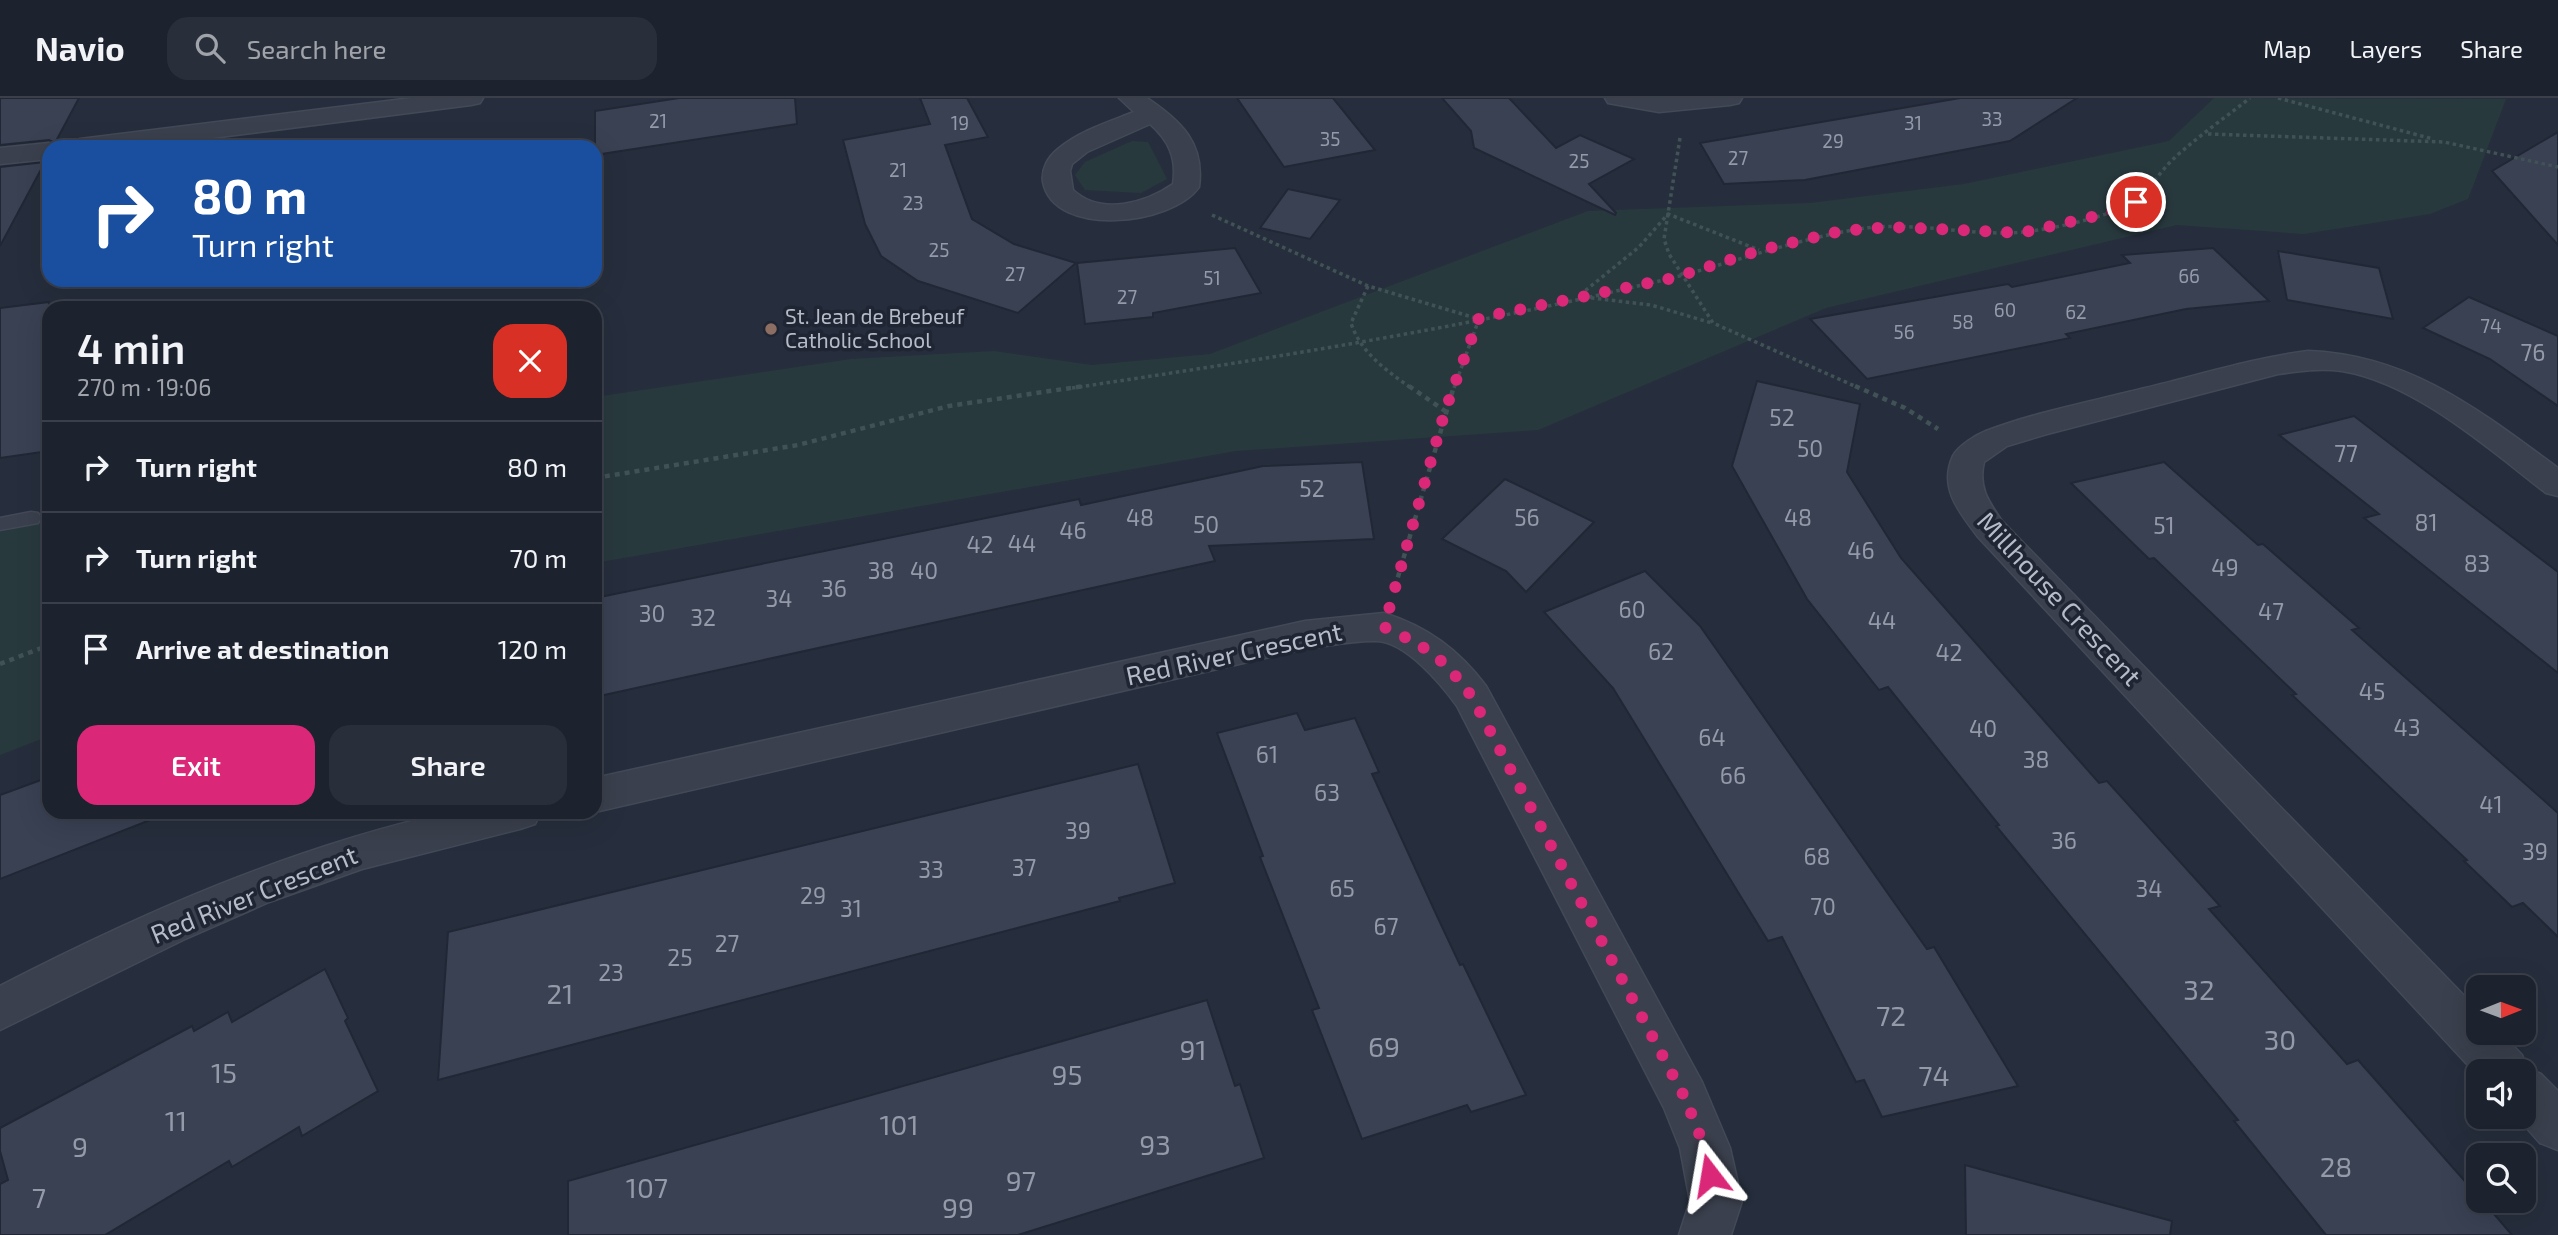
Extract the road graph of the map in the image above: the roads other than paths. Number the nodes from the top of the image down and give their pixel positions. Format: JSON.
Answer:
{"nodes":[{"id":1,"x":471,"y":98,"type":"edge"},
{"id":2,"x":1131,"y":98,"type":"edge"},
{"id":3,"x":1616,"y":98,"type":"edge"},
{"id":4,"x":1730,"y":98,"type":"edge"},
{"id":5,"x":1153,"y":113,"type":"junction"},
{"id":6,"x":136,"y":140,"type":"edge"},
{"id":7,"x":42,"y":152,"type":"edge"},
{"id":8,"x":0,"y":156,"type":"edge"},
{"id":9,"x":2558,"y":485,"type":"edge"},
{"id":10,"x":32,"y":518,"type":"dead end"},
{"id":11,"x":0,"y":524,"type":"edge"},
{"id":12,"x":602,"y":793,"type":"edge"},
{"id":13,"x":489,"y":819,"type":"edge"},
{"id":14,"x":0,"y":1009,"type":"edge"},
{"id":15,"x":2494,"y":1059,"type":"edge"},
{"id":16,"x":2536,"y":1103,"type":"edge"},
{"id":17,"x":2558,"y":1126,"type":"edge"},
{"id":18,"x":1705,"y":1235,"type":"edge"}],
"edges":[{"from":1,"to":6,"type":"street"},
{"from":2,"to":5,"type":"street"},
{"from":3,"to":4,"type":"street"},
{"from":5,"to":5,"type":"street"},
{"from":7,"to":8,"type":"street"},
{"from":9,"to":15,"type":"street","name":"Millhouse Crescent"},
{"from":10,"to":11,"type":"lane"},
{"from":12,"to":18,"type":"street","name":"Red River Crescent"},
{"from":13,"to":14,"type":"street","name":"Red River Crescent"},
{"from":16,"to":17,"type":"street"}]}
